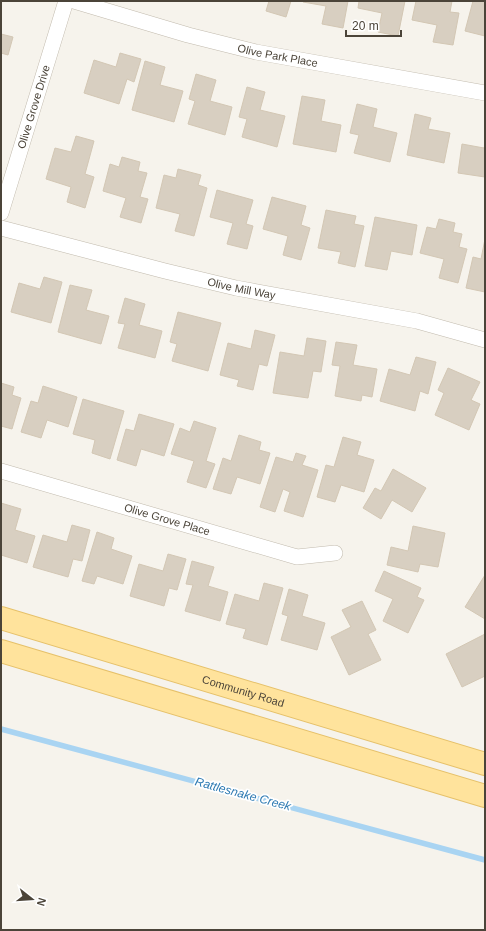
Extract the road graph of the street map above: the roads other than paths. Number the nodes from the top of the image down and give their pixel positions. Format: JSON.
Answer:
{"nodes":[{"id":1,"x":66,"y":1,"type":"edge"},
{"id":2,"x":74,"y":1,"type":"edge"},
{"id":3,"x":485,"y":93,"type":"edge"},
{"id":4,"x":1,"y":213,"type":"edge"},
{"id":5,"x":1,"y":228,"type":"edge"},
{"id":6,"x":485,"y":340,"type":"edge"},
{"id":7,"x":1,"y":471,"type":"edge"},
{"id":8,"x":335,"y":553,"type":"dead end"},
{"id":9,"x":1,"y":618,"type":"edge"},
{"id":10,"x":1,"y":651,"type":"edge"},
{"id":11,"x":485,"y":764,"type":"edge"},
{"id":12,"x":485,"y":796,"type":"edge"}],
"edges":[{"from":1,"to":4,"type":"street","name":"Olive Grove Drive"},
{"from":2,"to":3,"type":"street","name":"Olive Park Place"},
{"from":5,"to":6,"type":"street","name":"Olive Mill Way"},
{"from":7,"to":8,"type":"street","name":"Olive Grove Place"},
{"from":9,"to":11,"type":"main road","name":"Community Road"},
{"from":10,"to":12,"type":"main road"}]}
